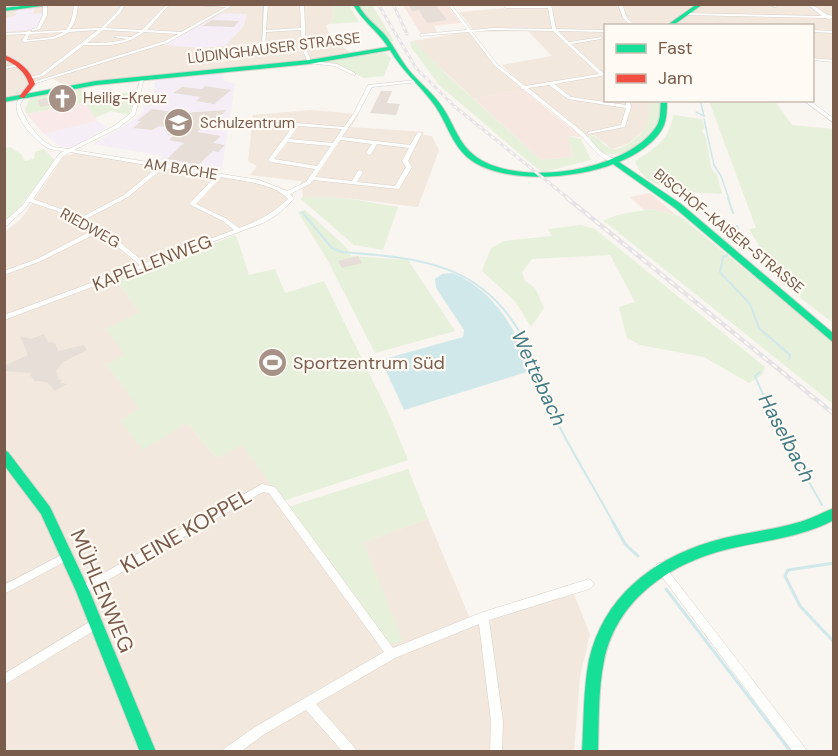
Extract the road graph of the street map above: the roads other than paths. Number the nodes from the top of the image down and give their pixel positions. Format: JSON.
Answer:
{"nodes":[{"id":1,"x":76,"y":4,"type":"edge"},
{"id":2,"x":169,"y":4,"type":"edge"},
{"id":3,"x":177,"y":4,"type":"edge"},
{"id":4,"x":266,"y":4,"type":"edge"},
{"id":5,"x":302,"y":4,"type":"edge"},
{"id":6,"x":355,"y":4,"type":"edge"},
{"id":7,"x":448,"y":4,"type":"edge"},
{"id":8,"x":620,"y":4,"type":"edge"},
{"id":9,"x":769,"y":4,"type":"edge"},
{"id":10,"x":808,"y":4,"type":"edge"},
{"id":11,"x":50,"y":5,"type":"edge"},
{"id":12,"x":124,"y":5,"type":"edge"},
{"id":13,"x":233,"y":5,"type":"edge"},
{"id":14,"x":20,"y":6,"type":"edge"},
{"id":15,"x":505,"y":6,"type":"edge"},
{"id":16,"x":549,"y":6,"type":"edge"},
{"id":17,"x":775,"y":6,"type":"dead end"},
{"id":18,"x":694,"y":7,"type":"edge"},
{"id":19,"x":4,"y":10,"type":"edge"},
{"id":20,"x":721,"y":15,"type":"junction"},
{"id":21,"x":834,"y":17,"type":"edge"},
{"id":22,"x":828,"y":18,"type":"junction"},
{"id":23,"x":724,"y":21,"type":"dead end"},
{"id":24,"x":632,"y":24,"type":"edge"},
{"id":25,"x":671,"y":24,"type":"edge"},
{"id":26,"x":102,"y":28,"type":"junction"},
{"id":27,"x":70,"y":29,"type":"junction"},
{"id":28,"x":304,"y":29,"type":"junction"},
{"id":29,"x":145,"y":30,"type":"junction"},
{"id":30,"x":469,"y":30,"type":"junction"},
{"id":31,"x":554,"y":30,"type":"junction"},
{"id":32,"x":31,"y":31,"type":"junction"},
{"id":33,"x":265,"y":31,"type":"junction"},
{"id":34,"x":604,"y":31,"type":"edge"},
{"id":35,"x":814,"y":31,"type":"edge"},
{"id":36,"x":834,"y":32,"type":"edge"},
{"id":37,"x":182,"y":33,"type":"junction"},
{"id":38,"x":4,"y":34,"type":"edge"},
{"id":39,"x":421,"y":35,"type":"dead end"},
{"id":40,"x":116,"y":37,"type":"dead end"},
{"id":41,"x":133,"y":38,"type":"junction"},
{"id":42,"x":601,"y":38,"type":"dead end"},
{"id":43,"x":569,"y":43,"type":"junction"},
{"id":44,"x":82,"y":44,"type":"junction"},
{"id":45,"x":263,"y":48,"type":"dead end"},
{"id":46,"x":391,"y":48,"type":"junction"},
{"id":47,"x":4,"y":57,"type":"edge"},
{"id":48,"x":815,"y":60,"type":"edge"},
{"id":49,"x":834,"y":61,"type":"edge"},
{"id":50,"x":309,"y":62,"type":"junction"},
{"id":51,"x":19,"y":65,"type":"junction"},
{"id":52,"x":4,"y":69,"type":"edge"},
{"id":53,"x":354,"y":74,"type":"dead end"},
{"id":54,"x":604,"y":74,"type":"edge"},
{"id":55,"x":32,"y":81,"type":"junction"},
{"id":56,"x":416,"y":81,"type":"junction"},
{"id":57,"x":141,"y":84,"type":"junction"},
{"id":58,"x":551,"y":84,"type":"junction"},
{"id":59,"x":523,"y":88,"type":"junction"},
{"id":60,"x":22,"y":97,"type":"junction"},
{"id":61,"x":4,"y":100,"type":"edge"},
{"id":62,"x":604,"y":102,"type":"edge"},
{"id":63,"x":609,"y":102,"type":"edge"},
{"id":64,"x":664,"y":102,"type":"edge"},
{"id":65,"x":808,"y":102,"type":"edge"},
{"id":66,"x":628,"y":104,"type":"edge"},
{"id":67,"x":834,"y":122,"type":"edge"},
{"id":68,"x":297,"y":124,"type":"junction"},
{"id":69,"x":257,"y":125,"type":"dead end"},
{"id":70,"x":345,"y":128,"type":"junction"},
{"id":71,"x":420,"y":133,"type":"dead end"},
{"id":72,"x":590,"y":133,"type":"dead end"},
{"id":73,"x":338,"y":138,"type":"junction"},
{"id":74,"x":285,"y":140,"type":"junction"},
{"id":75,"x":375,"y":143,"type":"junction"},
{"id":76,"x":333,"y":145,"type":"junction"},
{"id":77,"x":412,"y":147,"type":"junction"},
{"id":78,"x":68,"y":151,"type":"junction"},
{"id":79,"x":369,"y":153,"type":"dead end"},
{"id":80,"x":615,"y":162,"type":"junction"},
{"id":81,"x":162,"y":166,"type":"junction"},
{"id":82,"x":318,"y":168,"type":"junction"},
{"id":83,"x":360,"y":172,"type":"dead end"},
{"id":84,"x":220,"y":175,"type":"junction"},
{"id":85,"x":311,"y":178,"type":"junction"},
{"id":86,"x":354,"y":183,"type":"junction"},
{"id":87,"x":290,"y":195,"type":"junction"},
{"id":88,"x":30,"y":200,"type":"junction"},
{"id":89,"x":79,"y":220,"type":"junction"},
{"id":90,"x":4,"y":226,"type":"edge"},
{"id":91,"x":238,"y":230,"type":"junction"},
{"id":92,"x":96,"y":231,"type":"junction"},
{"id":93,"x":144,"y":265,"type":"junction"},
{"id":94,"x":4,"y":273,"type":"edge"},
{"id":95,"x":4,"y":318,"type":"edge"},
{"id":96,"x":834,"y":340,"type":"edge"},
{"id":97,"x":4,"y":455,"type":"edge"},
{"id":98,"x":834,"y":513,"type":"edge"},
{"id":99,"x":67,"y":556,"type":"junction"},
{"id":100,"x":660,"y":567,"type":"junction"},
{"id":101,"x":589,"y":584,"type":"dead end"},
{"id":102,"x":4,"y":590,"type":"edge"},
{"id":103,"x":82,"y":590,"type":"junction"},
{"id":104,"x":483,"y":618,"type":"junction"},
{"id":105,"x":96,"y":623,"type":"junction"},
{"id":106,"x":391,"y":654,"type":"junction"},
{"id":107,"x":4,"y":680,"type":"edge"},
{"id":108,"x":307,"y":703,"type":"junction"},
{"id":109,"x":148,"y":752,"type":"edge"},
{"id":110,"x":229,"y":752,"type":"edge"},
{"id":111,"x":351,"y":752,"type":"edge"},
{"id":112,"x":496,"y":752,"type":"edge"},
{"id":113,"x":590,"y":752,"type":"edge"},
{"id":114,"x":801,"y":752,"type":"edge"}],
"edges":[{"from":1,"to":27,"type":"street"},
{"from":2,"to":29,"type":"street"},
{"from":3,"to":13,"type":"street"},
{"from":4,"to":33,"type":"street"},
{"from":5,"to":28,"type":"street"},
{"from":6,"to":46,"type":"street"},
{"from":7,"to":30,"type":"street","name":"BISCHOF-KAISER-STRASSE"},
{"from":8,"to":24,"type":"street"},
{"from":9,"to":17,"type":"street"},
{"from":10,"to":22,"type":"street"},
{"from":11,"to":14,"type":"street"},
{"from":11,"to":32,"type":"street"},
{"from":12,"to":26,"type":"street"},
{"from":13,"to":37,"type":"street"},
{"from":14,"to":19,"type":"street"},
{"from":15,"to":16,"type":"street"},
{"from":16,"to":31,"type":"street"},
{"from":18,"to":20,"type":"street"},
{"from":18,"to":25,"type":"street"},
{"from":20,"to":22,"type":"street"},
{"from":20,"to":23,"type":"street"},
{"from":21,"to":22,"type":"street"},
{"from":26,"to":27,"type":"street"},
{"from":26,"to":29,"type":"street"},
{"from":26,"to":44,"type":"street"},
{"from":27,"to":32,"type":"street"},
{"from":27,"to":32,"type":"street"},
{"from":28,"to":33,"type":"street"},
{"from":28,"to":50,"type":"street"},
{"from":29,"to":37,"type":"street"},
{"from":29,"to":41,"type":"street"},
{"from":30,"to":31,"type":"street"},
{"from":30,"to":39,"type":"street"},
{"from":30,"to":59,"type":"street","name":"BISCHOF-KAISER-STRASSE"},
{"from":31,"to":34,"type":"street"},
{"from":31,"to":43,"type":"street"},
{"from":32,"to":38,"type":"street"},
{"from":33,"to":45,"type":"street"},
{"from":35,"to":36,"type":"street"},
{"from":37,"to":55,"type":"street"},
{"from":40,"to":41,"type":"street"},
{"from":41,"to":44,"type":"street"},
{"from":42,"to":43,"type":"street"},
{"from":43,"to":54,"type":"street"},
{"from":44,"to":55,"type":"street"},
{"from":46,"to":50,"type":"street","name":"LÜDINGHAUSER STRASSE"},
{"from":46,"to":56,"type":"street"},
{"from":47,"to":51,"type":"street"},
{"from":48,"to":49,"type":"street"},
{"from":50,"to":53,"type":"street"},
{"from":50,"to":57,"type":"street","name":"LÜDINGHAUSER STRASSE"},
{"from":51,"to":52,"type":"street"},
{"from":51,"to":55,"type":"street"},
{"from":54,"to":58,"type":"street"},
{"from":55,"to":60,"type":"street"},
{"from":56,"to":70,"type":"street","name":"KAPELLENWEG"},
{"from":56,"to":80,"type":"street"},
{"from":57,"to":60,"type":"street","name":"LÜDINGHAUSER STRASSE"},
{"from":57,"to":78,"type":"street"},
{"from":58,"to":59,"type":"street"},
{"from":58,"to":62,"type":"street"},
{"from":59,"to":80,"type":"street","name":"BISCHOF-KAISER-STRASSE"},
{"from":60,"to":61,"type":"street","name":"LÜDINGHAUSER STRASSE"},
{"from":60,"to":78,"type":"street","name":"AM BACHE"},
{"from":63,"to":66,"type":"street"},
{"from":64,"to":80,"type":"street"},
{"from":65,"to":67,"type":"street"},
{"from":66,"to":72,"type":"street"},
{"from":68,"to":69,"type":"street"},
{"from":68,"to":70,"type":"street"},
{"from":68,"to":74,"type":"street"},
{"from":70,"to":73,"type":"street","name":"KAPELLENWEG"},
{"from":71,"to":77,"type":"street"},
{"from":73,"to":75,"type":"street"},
{"from":73,"to":76,"type":"street","name":"KAPELLENWEG"},
{"from":74,"to":76,"type":"street"},
{"from":74,"to":82,"type":"street"},
{"from":75,"to":77,"type":"street"},
{"from":75,"to":79,"type":"street"},
{"from":76,"to":82,"type":"street","name":"KAPELLENWEG"},
{"from":77,"to":86,"type":"street"},
{"from":78,"to":81,"type":"street","name":"AM BACHE"},
{"from":78,"to":88,"type":"street"},
{"from":80,"to":96,"type":"street","name":"BISCHOF-KAISER-STRASSE"},
{"from":81,"to":84,"type":"street","name":"AM BACHE"},
{"from":81,"to":89,"type":"street"},
{"from":82,"to":85,"type":"street","name":"KAPELLENWEG"},
{"from":83,"to":86,"type":"street"},
{"from":84,"to":87,"type":"street","name":"AM BACHE"},
{"from":84,"to":91,"type":"street"},
{"from":85,"to":86,"type":"street"},
{"from":85,"to":87,"type":"street","name":"KAPELLENWEG"},
{"from":87,"to":91,"type":"street","name":"KAPELLENWEG"},
{"from":88,"to":89,"type":"street","name":"RIEDWEG"},
{"from":88,"to":90,"type":"street"},
{"from":89,"to":92,"type":"street","name":"RIEDWEG"},
{"from":91,"to":93,"type":"street","name":"KAPELLENWEG"},
{"from":92,"to":93,"type":"street","name":"RIEDWEG"},
{"from":92,"to":94,"type":"street"},
{"from":93,"to":95,"type":"street","name":"KAPELLENWEG"},
{"from":97,"to":99,"type":"street","name":"MÜHLENWEG"},
{"from":98,"to":100,"type":"street"},
{"from":99,"to":102,"type":"street"},
{"from":99,"to":103,"type":"street","name":"MÜHLENWEG"},
{"from":100,"to":113,"type":"street"},
{"from":100,"to":114,"type":"street"},
{"from":101,"to":104,"type":"street"},
{"from":103,"to":105,"type":"street","name":"MÜHLENWEG"},
{"from":103,"to":106,"type":"street","name":"KLEINE KOPPEL"},
{"from":104,"to":106,"type":"street"},
{"from":104,"to":112,"type":"street"},
{"from":105,"to":107,"type":"street"},
{"from":105,"to":109,"type":"street","name":"MÜHLENWEG"},
{"from":106,"to":108,"type":"street"},
{"from":108,"to":110,"type":"street"},
{"from":108,"to":111,"type":"street"}]}
